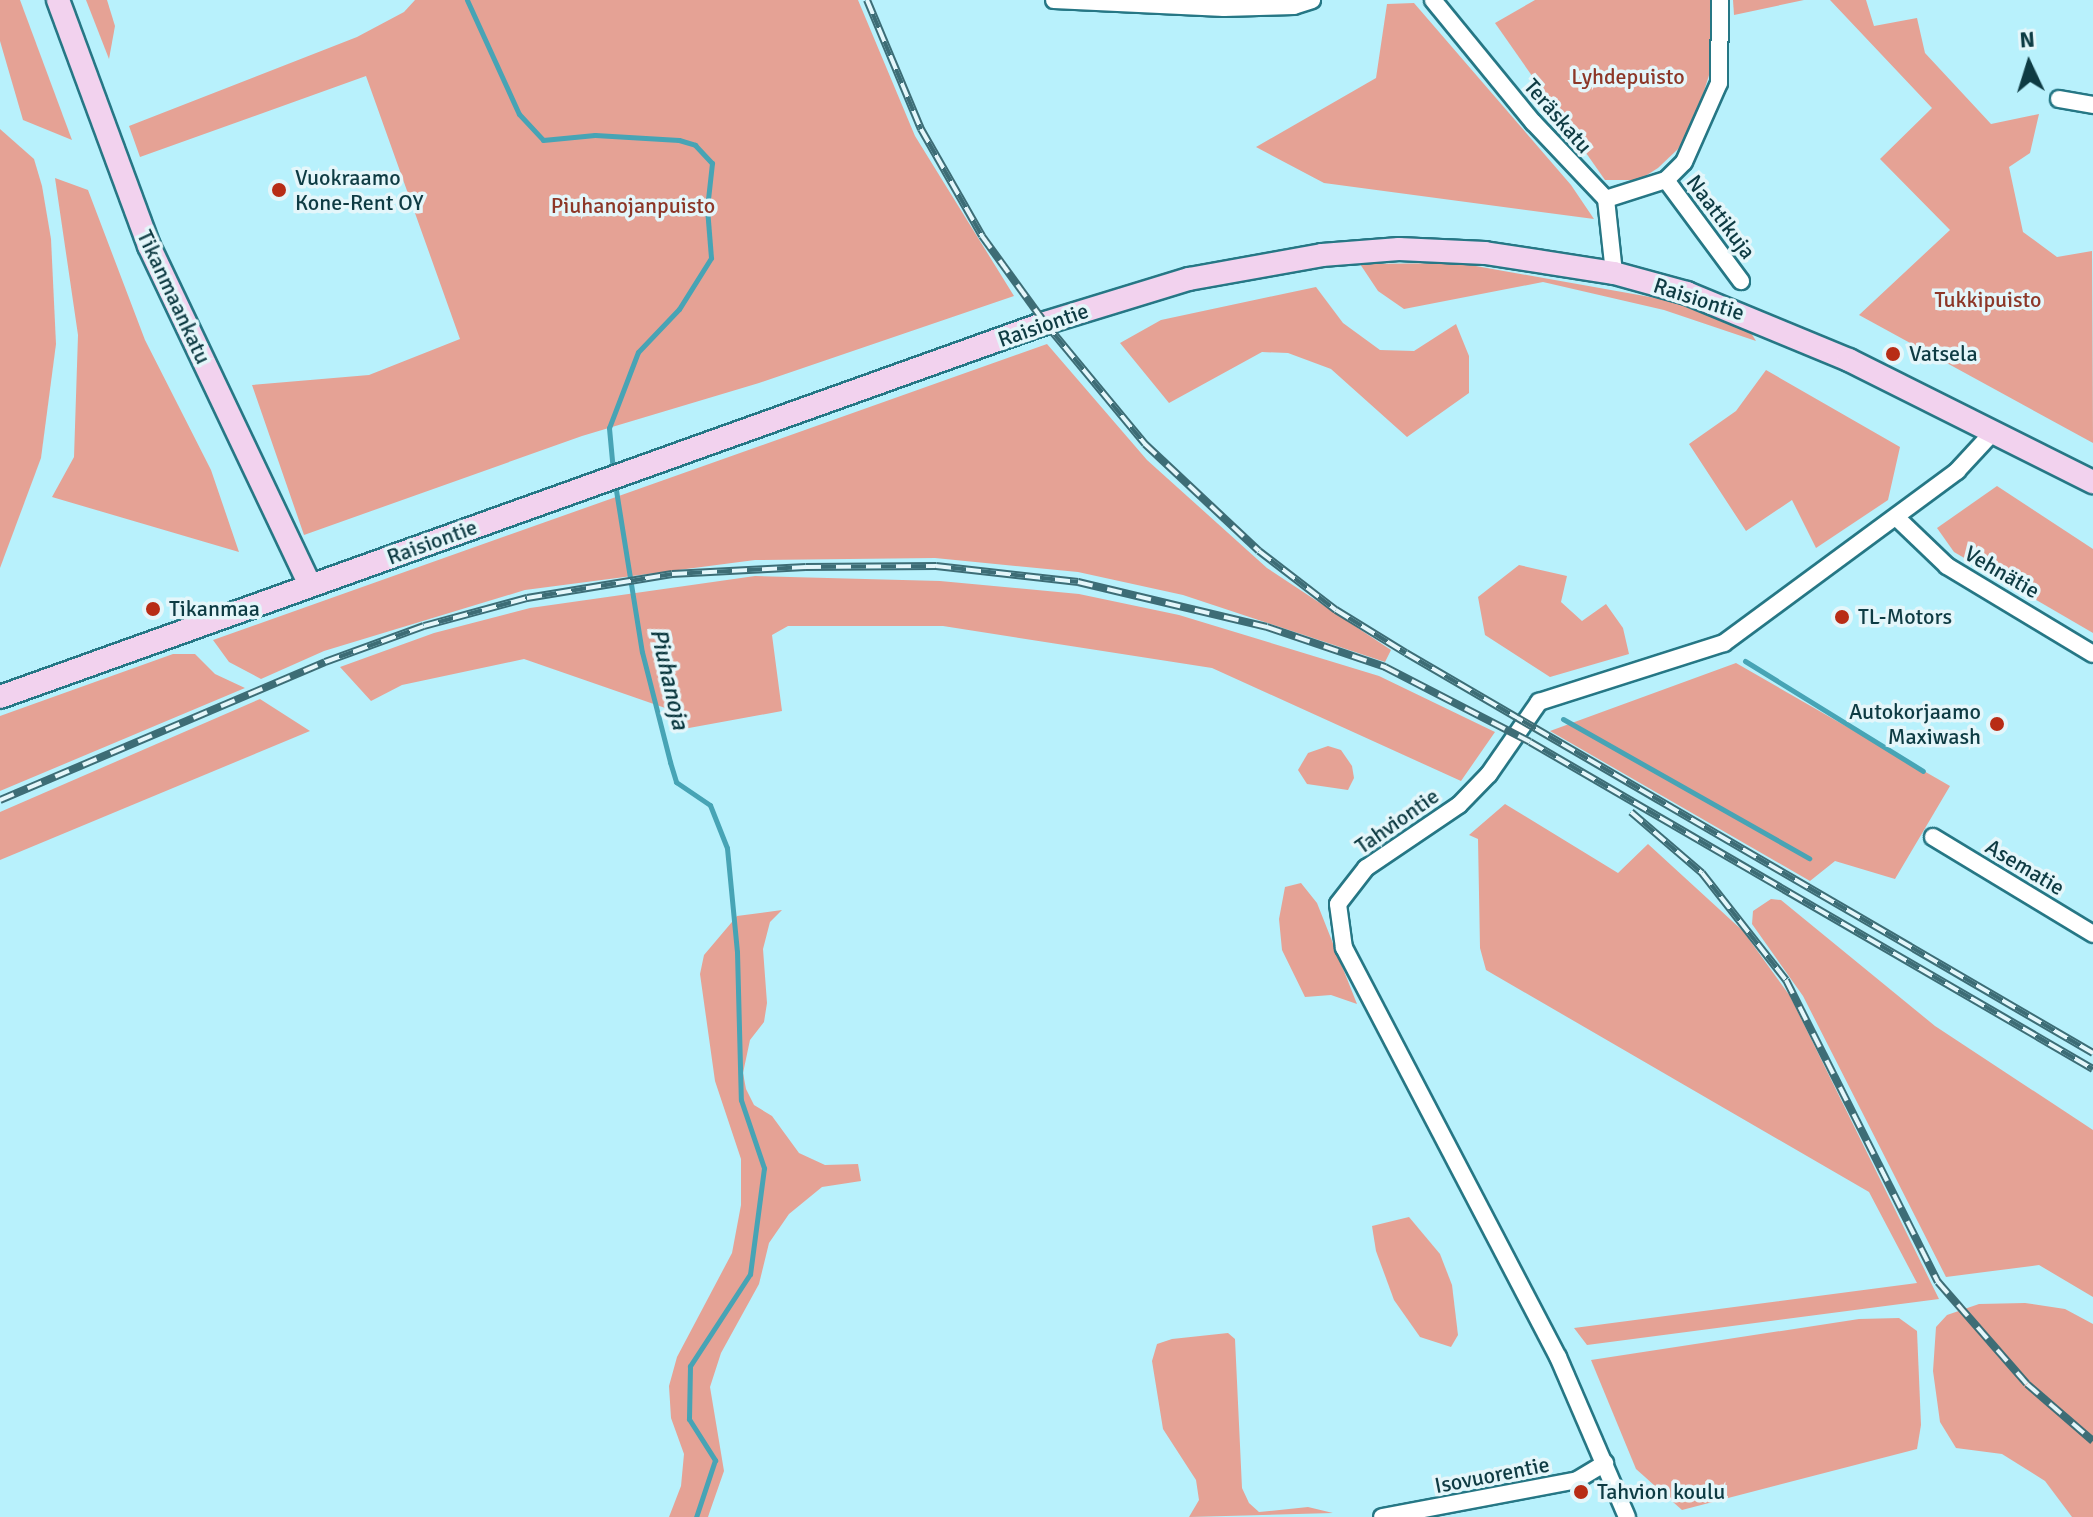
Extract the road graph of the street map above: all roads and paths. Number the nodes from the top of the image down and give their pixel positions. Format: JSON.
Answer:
{"nodes":[{"id":1,"x":58,"y":0,"type":"edge"},
{"id":2,"x":1054,"y":0,"type":"edge"},
{"id":3,"x":1312,"y":0,"type":"edge"},
{"id":4,"x":1433,"y":0,"type":"edge"},
{"id":5,"x":1720,"y":0,"type":"edge"},
{"id":6,"x":2059,"y":99,"type":"dead end"},
{"id":7,"x":2093,"y":105,"type":"edge"},
{"id":8,"x":1666,"y":180,"type":"junction"},
{"id":9,"x":1606,"y":199,"type":"junction"},
{"id":10,"x":1614,"y":273,"type":"junction"},
{"id":11,"x":1741,"y":281,"type":"dead end"},
{"id":12,"x":1994,"y":431,"type":"junction"},
{"id":13,"x":2093,"y":482,"type":"edge"},
{"id":14,"x":1897,"y":518,"type":"junction"},
{"id":15,"x":310,"y":585,"type":"junction"},
{"id":16,"x":2093,"y":654,"type":"edge"},
{"id":17,"x":0,"y":697,"type":"edge"},
{"id":18,"x":1933,"y":837,"type":"dead end"},
{"id":19,"x":2093,"y":934,"type":"edge"},
{"id":20,"x":1605,"y":1463,"type":"junction"},
{"id":21,"x":1382,"y":1517,"type":"edge"},
{"id":22,"x":1627,"y":1517,"type":"edge"}],
"edges":[{"from":1,"to":15,"type":"main road","name":"Tikanmaankatu"},
{"from":2,"to":3,"type":"street"},
{"from":4,"to":9,"type":"street","name":"Teräskatu"},
{"from":5,"to":8,"type":"street"},
{"from":6,"to":7,"type":"street"},
{"from":8,"to":9,"type":"street"},
{"from":8,"to":11,"type":"street","name":"Naattikuja"},
{"from":9,"to":10,"type":"street"},
{"from":10,"to":12,"type":"main road","name":"Raisiontie"},
{"from":10,"to":15,"type":"main road","name":"Raisiontie"},
{"from":12,"to":13,"type":"main road","name":"Raisiontie"},
{"from":12,"to":14,"type":"street","name":"Tahviontie"},
{"from":14,"to":16,"type":"street","name":"Vehnätie"},
{"from":14,"to":20,"type":"street","name":"Tahviontie"},
{"from":15,"to":17,"type":"main road","name":"Raisiontie"},
{"from":18,"to":19,"type":"street","name":"Asematie"},
{"from":20,"to":21,"type":"street","name":"Isovuorentie"},
{"from":20,"to":22,"type":"street","name":"Tahviontie"}]}
